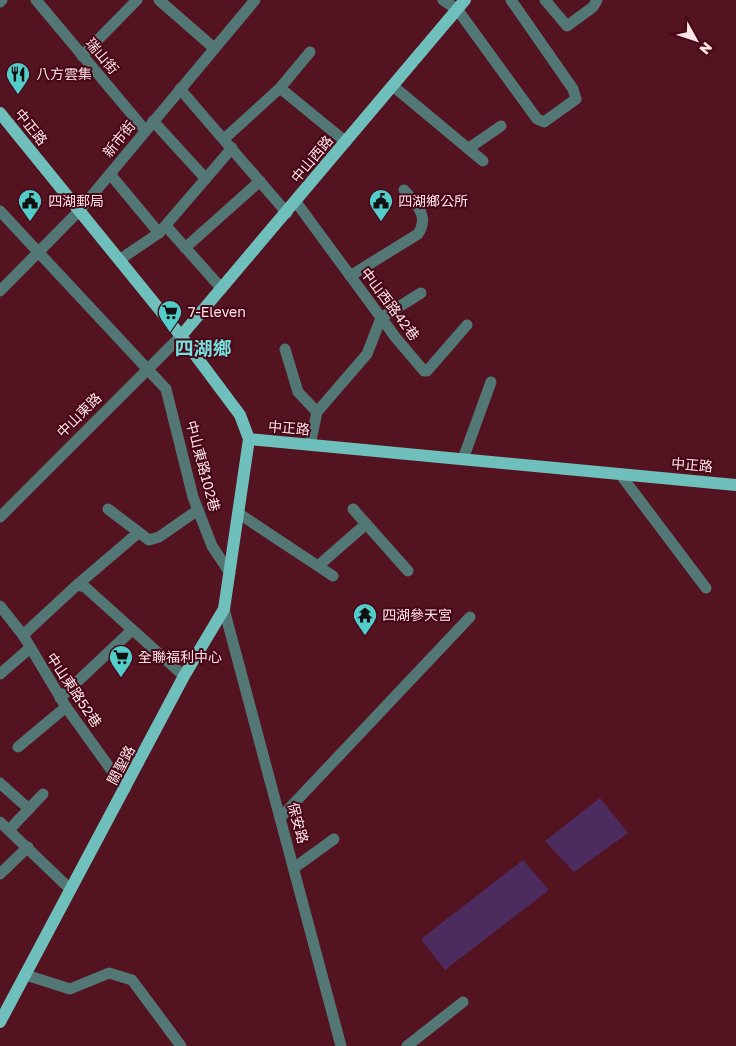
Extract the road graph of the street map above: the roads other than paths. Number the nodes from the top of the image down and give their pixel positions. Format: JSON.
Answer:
{"nodes":[{"id":1,"x":36,"y":0,"type":"edge"},
{"id":2,"x":138,"y":0,"type":"edge"},
{"id":3,"x":159,"y":0,"type":"edge"},
{"id":4,"x":255,"y":0,"type":"edge"},
{"id":5,"x":443,"y":0,"type":"edge"},
{"id":6,"x":511,"y":0,"type":"edge"},
{"id":7,"x":545,"y":0,"type":"edge"},
{"id":8,"x":597,"y":0,"type":"edge"},
{"id":9,"x":461,"y":5,"type":"edge"},
{"id":10,"x":214,"y":48,"type":"junction"},
{"id":11,"x":310,"y":52,"type":"dead end"},
{"id":12,"x":82,"y":56,"type":"junction"},
{"id":13,"x":393,"y":86,"type":"junction"},
{"id":14,"x":180,"y":88,"type":"junction"},
{"id":15,"x":280,"y":88,"type":"junction"},
{"id":16,"x":0,"y":113,"type":"edge"},
{"id":17,"x":153,"y":121,"type":"junction"},
{"id":18,"x":501,"y":126,"type":"dead end"},
{"id":19,"x":145,"y":130,"type":"junction"},
{"id":20,"x":224,"y":139,"type":"junction"},
{"id":21,"x":346,"y":142,"type":"junction"},
{"id":22,"x":232,"y":148,"type":"junction"},
{"id":23,"x":468,"y":148,"type":"junction"},
{"id":24,"x":484,"y":161,"type":"dead end"},
{"id":25,"x":110,"y":174,"type":"junction"},
{"id":26,"x":206,"y":179,"type":"junction"},
{"id":27,"x":260,"y":180,"type":"junction"},
{"id":28,"x":404,"y":190,"type":"dead end"},
{"id":29,"x":296,"y":202,"type":"junction"},
{"id":30,"x":0,"y":211,"type":"edge"},
{"id":31,"x":79,"y":211,"type":"junction"},
{"id":32,"x":287,"y":213,"type":"junction"},
{"id":33,"x":163,"y":230,"type":"junction"},
{"id":34,"x":185,"y":248,"type":"junction"},
{"id":35,"x":39,"y":252,"type":"junction"},
{"id":36,"x":119,"y":260,"type":"junction"},
{"id":37,"x":350,"y":276,"type":"junction"},
{"id":38,"x":222,"y":288,"type":"junction"},
{"id":39,"x":0,"y":291,"type":"edge"},
{"id":40,"x":421,"y":293,"type":"dead end"},
{"id":41,"x":381,"y":318,"type":"junction"},
{"id":42,"x":467,"y":325,"type":"dead end"},
{"id":43,"x":181,"y":336,"type":"junction"},
{"id":44,"x":285,"y":349,"type":"dead end"},
{"id":45,"x":147,"y":368,"type":"junction"},
{"id":46,"x":491,"y":382,"type":"dead end"},
{"id":47,"x":317,"y":412,"type":"junction"},
{"id":48,"x":249,"y":439,"type":"junction"},
{"id":49,"x":310,"y":445,"type":"junction"},
{"id":50,"x":463,"y":459,"type":"junction"},
{"id":51,"x":620,"y":474,"type":"junction"},
{"id":52,"x":736,"y":485,"type":"edge"},
{"id":53,"x":353,"y":509,"type":"dead end"},
{"id":54,"x":108,"y":510,"type":"dead end"},
{"id":55,"x":198,"y":510,"type":"junction"},
{"id":56,"x":238,"y":513,"type":"junction"},
{"id":57,"x":0,"y":517,"type":"edge"},
{"id":58,"x":366,"y":524,"type":"junction"},
{"id":59,"x":138,"y":533,"type":"junction"},
{"id":60,"x":318,"y":566,"type":"junction"},
{"id":61,"x":408,"y":570,"type":"dead end"},
{"id":62,"x":230,"y":573,"type":"junction"},
{"id":63,"x":333,"y":576,"type":"dead end"},
{"id":64,"x":77,"y":585,"type":"junction"},
{"id":65,"x":706,"y":588,"type":"dead end"},
{"id":66,"x":0,"y":606,"type":"edge"},
{"id":67,"x":224,"y":609,"type":"junction"},
{"id":68,"x":470,"y":617,"type":"dead end"},
{"id":69,"x":131,"y":631,"type":"junction"},
{"id":70,"x":22,"y":635,"type":"junction"},
{"id":71,"x":30,"y":648,"type":"junction"},
{"id":72,"x":0,"y":674,"type":"edge"},
{"id":73,"x":184,"y":676,"type":"junction"},
{"id":74,"x":63,"y":702,"type":"junction"},
{"id":75,"x":18,"y":747,"type":"dead end"},
{"id":76,"x":0,"y":783,"type":"edge"},
{"id":77,"x":125,"y":789,"type":"junction"},
{"id":78,"x":43,"y":794,"type":"dead end"},
{"id":79,"x":29,"y":809,"type":"junction"},
{"id":80,"x":281,"y":817,"type":"junction"},
{"id":81,"x":4,"y":826,"type":"edge"},
{"id":82,"x":334,"y":839,"type":"dead end"},
{"id":83,"x":28,"y":848,"type":"junction"},
{"id":84,"x":294,"y":868,"type":"junction"},
{"id":85,"x":0,"y":874,"type":"edge"},
{"id":86,"x":70,"y":889,"type":"junction"},
{"id":87,"x":26,"y":975,"type":"junction"},
{"id":88,"x":463,"y":1002,"type":"dead end"},
{"id":89,"x":0,"y":1022,"type":"edge"},
{"id":90,"x":181,"y":1046,"type":"edge"},
{"id":91,"x":341,"y":1046,"type":"edge"},
{"id":92,"x":407,"y":1046,"type":"edge"}],
"edges":[{"from":1,"to":12,"type":"street","name":"瑞山街"},
{"from":2,"to":12,"type":"street"},
{"from":3,"to":10,"type":"street"},
{"from":4,"to":10,"type":"street","name":"新市街"},
{"from":5,"to":9,"type":"street"},
{"from":6,"to":9,"type":"street"},
{"from":7,"to":8,"type":"street"},
{"from":9,"to":13,"type":"main road","name":"中山西路"},
{"from":10,"to":14,"type":"street","name":"新市街"},
{"from":11,"to":15,"type":"street"},
{"from":12,"to":19,"type":"street","name":"瑞山街"},
{"from":13,"to":21,"type":"main road","name":"中山西路"},
{"from":13,"to":23,"type":"street"},
{"from":14,"to":17,"type":"street","name":"新市街"},
{"from":14,"to":20,"type":"street"},
{"from":15,"to":20,"type":"street"},
{"from":15,"to":21,"type":"street"},
{"from":16,"to":31,"type":"main road","name":"中正路"},
{"from":17,"to":19,"type":"street","name":"新市街"},
{"from":17,"to":26,"type":"street"},
{"from":18,"to":23,"type":"street"},
{"from":19,"to":25,"type":"street","name":"新市街"},
{"from":20,"to":22,"type":"street"},
{"from":21,"to":29,"type":"main road","name":"中山西路"},
{"from":22,"to":26,"type":"street"},
{"from":22,"to":27,"type":"street"},
{"from":23,"to":24,"type":"street"},
{"from":25,"to":31,"type":"street","name":"新市街"},
{"from":25,"to":33,"type":"street"},
{"from":26,"to":33,"type":"street"},
{"from":27,"to":32,"type":"street"},
{"from":27,"to":34,"type":"street"},
{"from":28,"to":37,"type":"street"},
{"from":29,"to":32,"type":"main road","name":"中山西路"},
{"from":29,"to":37,"type":"street","name":"中山西路42巷"},
{"from":30,"to":35,"type":"street","name":"中山東路102巷"},
{"from":31,"to":35,"type":"street","name":"新市街"},
{"from":31,"to":36,"type":"main road","name":"中正路"},
{"from":32,"to":38,"type":"main road","name":"中山西路"},
{"from":33,"to":34,"type":"street"},
{"from":33,"to":36,"type":"street"},
{"from":34,"to":38,"type":"street"},
{"from":35,"to":39,"type":"street","name":"新市街"},
{"from":35,"to":45,"type":"street","name":"中山東路102巷"},
{"from":36,"to":43,"type":"main road","name":"中正路"},
{"from":37,"to":41,"type":"street","name":"中山西路42巷"},
{"from":38,"to":43,"type":"main road","name":"中山西路"},
{"from":40,"to":41,"type":"street"},
{"from":41,"to":42,"type":"street","name":"中山西路42巷"},
{"from":41,"to":47,"type":"street"},
{"from":43,"to":45,"type":"street","name":"中山東路"},
{"from":43,"to":48,"type":"main road","name":"中正路"},
{"from":44,"to":47,"type":"street"},
{"from":45,"to":55,"type":"street","name":"中山東路102巷"},
{"from":45,"to":57,"type":"street","name":"中山東路"},
{"from":46,"to":50,"type":"street"},
{"from":47,"to":49,"type":"street"},
{"from":48,"to":49,"type":"main road","name":"中正路"},
{"from":48,"to":56,"type":"main road","name":"關聖路"},
{"from":49,"to":50,"type":"main road","name":"中正路"},
{"from":50,"to":51,"type":"main road","name":"中正路"},
{"from":51,"to":52,"type":"main road","name":"中正路"},
{"from":51,"to":65,"type":"street"},
{"from":53,"to":58,"type":"street"},
{"from":54,"to":59,"type":"street"},
{"from":55,"to":59,"type":"street"},
{"from":55,"to":62,"type":"street","name":"中山東路102巷"},
{"from":56,"to":60,"type":"street"},
{"from":56,"to":62,"type":"main road","name":"關聖路"},
{"from":58,"to":60,"type":"street"},
{"from":58,"to":61,"type":"street"},
{"from":59,"to":64,"type":"street"},
{"from":60,"to":63,"type":"street"},
{"from":62,"to":67,"type":"main road","name":"關聖路"},
{"from":64,"to":69,"type":"street"},
{"from":64,"to":70,"type":"street"},
{"from":66,"to":70,"type":"street","name":"中山東路52巷"},
{"from":67,"to":73,"type":"main road","name":"關聖路"},
{"from":67,"to":80,"type":"street","name":"保安路"},
{"from":68,"to":80,"type":"street"},
{"from":69,"to":73,"type":"street"},
{"from":69,"to":74,"type":"street"},
{"from":70,"to":71,"type":"street","name":"中山東路52巷"},
{"from":71,"to":72,"type":"street"},
{"from":71,"to":74,"type":"street","name":"中山東路52巷"},
{"from":73,"to":77,"type":"main road","name":"關聖路"},
{"from":74,"to":75,"type":"street"},
{"from":74,"to":77,"type":"street","name":"中山東路52巷"},
{"from":76,"to":79,"type":"street"},
{"from":77,"to":86,"type":"main road","name":"關聖路"},
{"from":78,"to":79,"type":"street"},
{"from":79,"to":81,"type":"street"},
{"from":80,"to":84,"type":"street","name":"保安路"},
{"from":81,"to":83,"type":"street"},
{"from":82,"to":84,"type":"street"},
{"from":83,"to":85,"type":"street"},
{"from":83,"to":86,"type":"street"},
{"from":84,"to":91,"type":"street","name":"保安路"},
{"from":86,"to":87,"type":"main road","name":"關聖路"},
{"from":87,"to":89,"type":"main road","name":"關聖路"},
{"from":87,"to":90,"type":"street"},
{"from":88,"to":92,"type":"street"}]}
